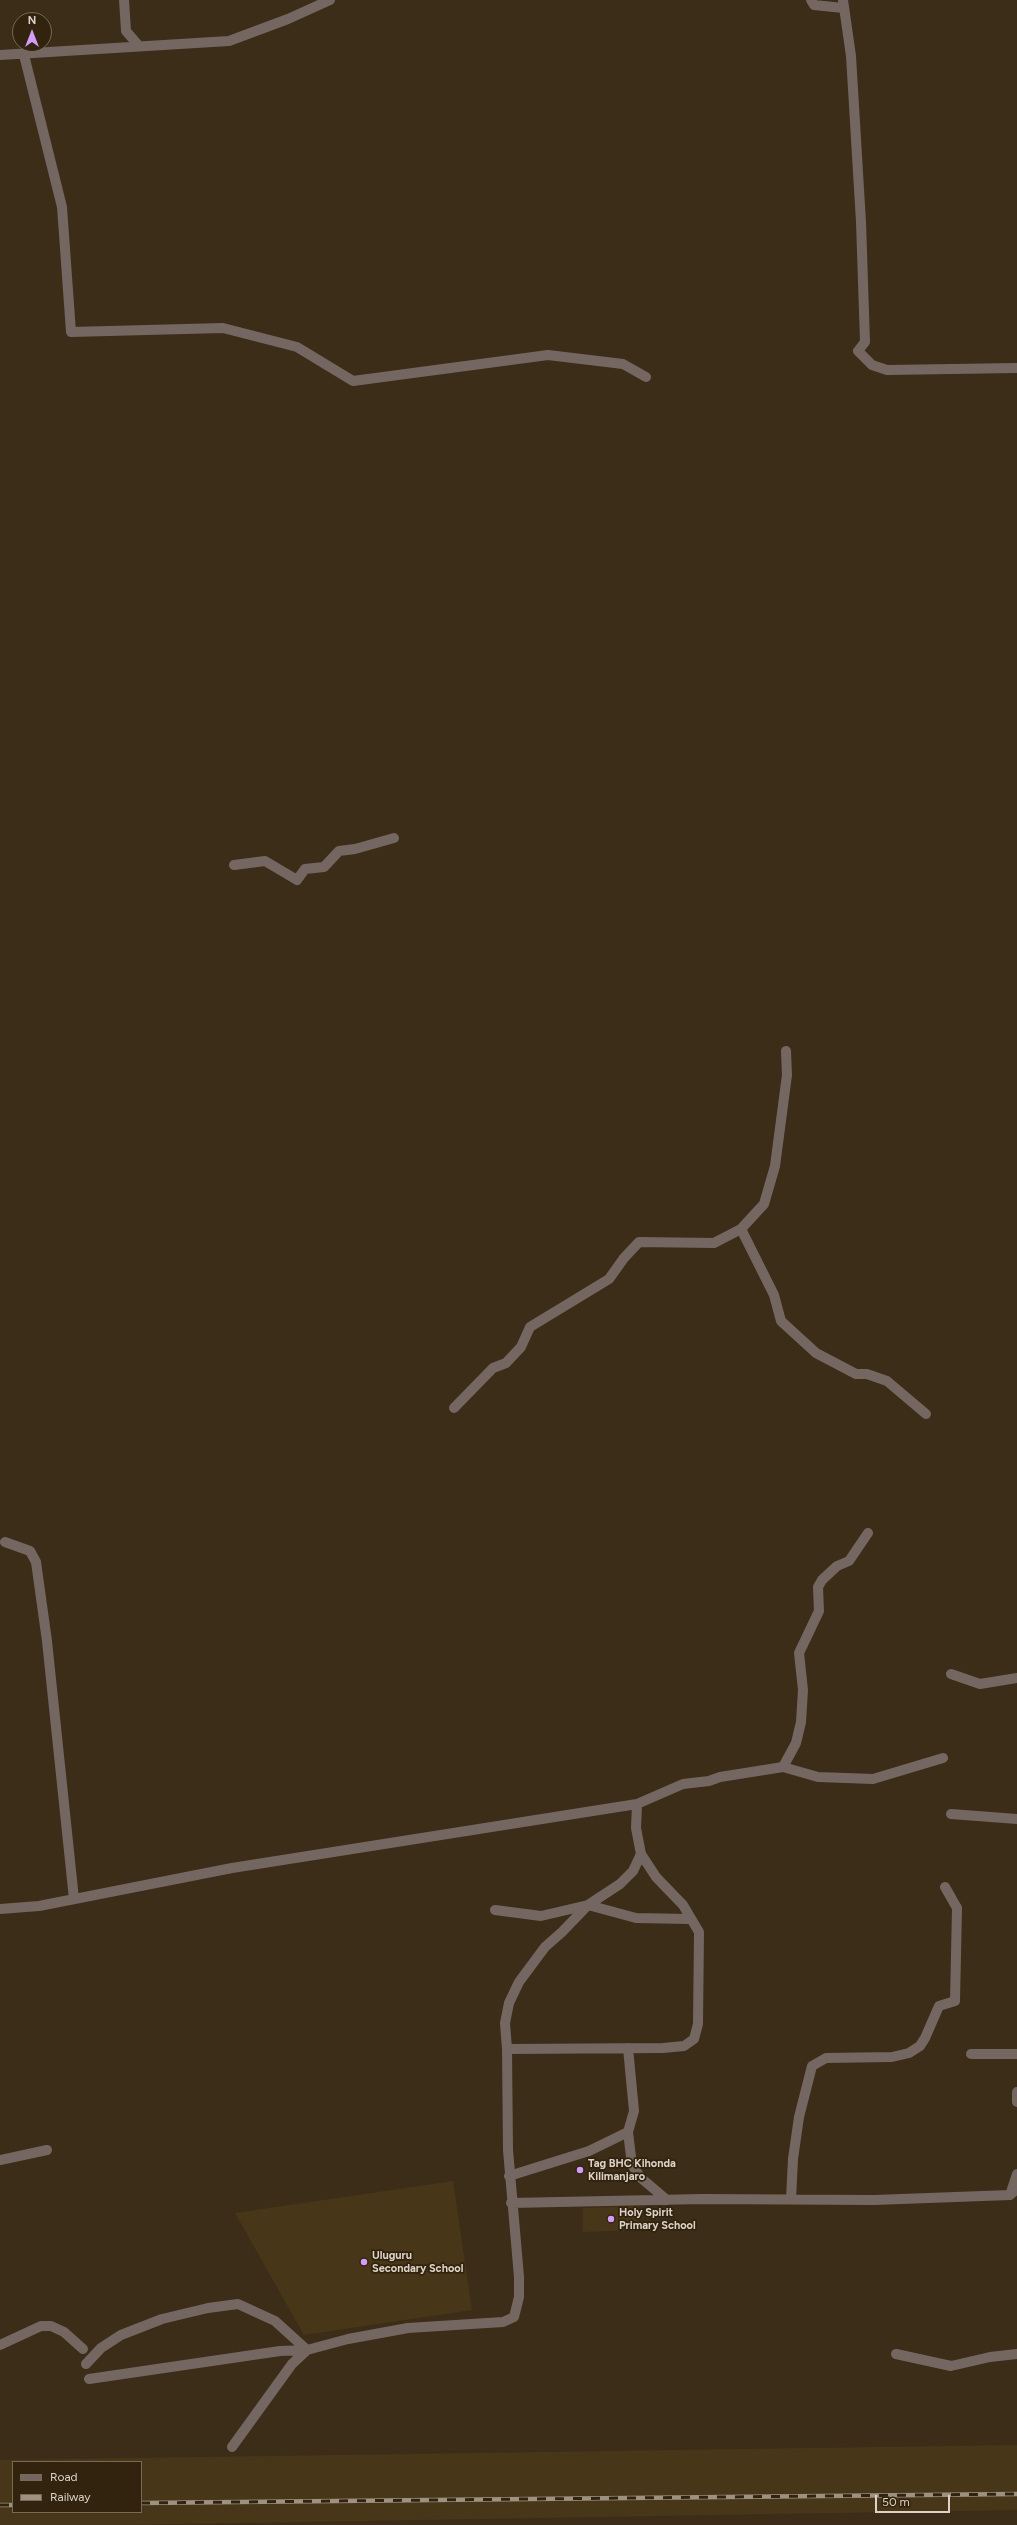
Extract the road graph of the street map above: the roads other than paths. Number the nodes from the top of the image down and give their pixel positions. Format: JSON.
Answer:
{"nodes":[{"id":1,"x":124,"y":0,"type":"edge"},
{"id":2,"x":330,"y":0,"type":"edge"},
{"id":3,"x":811,"y":0,"type":"edge"},
{"id":4,"x":843,"y":4,"type":"edge"},
{"id":5,"x":139,"y":46,"type":"junction"},
{"id":6,"x":0,"y":55,"type":"edge"},
{"id":7,"x":24,"y":55,"type":"junction"},
{"id":8,"x":1017,"y":368,"type":"edge"},
{"id":9,"x":646,"y":377,"type":"dead end"},
{"id":10,"x":394,"y":838,"type":"dead end"},
{"id":11,"x":234,"y":865,"type":"dead end"},
{"id":12,"x":786,"y":1051,"type":"dead end"},
{"id":13,"x":741,"y":1229,"type":"junction"},
{"id":14,"x":454,"y":1408,"type":"dead end"},
{"id":15,"x":926,"y":1414,"type":"dead end"},
{"id":16,"x":868,"y":1533,"type":"dead end"},
{"id":17,"x":5,"y":1542,"type":"dead end"},
{"id":18,"x":951,"y":1674,"type":"dead end"},
{"id":19,"x":1017,"y":1678,"type":"edge"},
{"id":20,"x":944,"y":1758,"type":"dead end"},
{"id":21,"x":783,"y":1767,"type":"junction"},
{"id":22,"x":637,"y":1804,"type":"junction"},
{"id":23,"x":951,"y":1814,"type":"dead end"},
{"id":24,"x":1017,"y":1819,"type":"edge"},
{"id":25,"x":641,"y":1854,"type":"junction"},
{"id":26,"x":945,"y":1887,"type":"dead end"},
{"id":27,"x":74,"y":1899,"type":"junction"},
{"id":28,"x":588,"y":1904,"type":"junction"},
{"id":29,"x":0,"y":1910,"type":"edge"},
{"id":30,"x":495,"y":1910,"type":"dead end"},
{"id":31,"x":689,"y":1919,"type":"junction"},
{"id":32,"x":628,"y":2048,"type":"junction"},
{"id":33,"x":507,"y":2049,"type":"junction"},
{"id":34,"x":971,"y":2054,"type":"dead end"},
{"id":35,"x":1017,"y":2054,"type":"edge"},
{"id":36,"x":1017,"y":2092,"type":"edge"},
{"id":37,"x":1017,"y":2102,"type":"edge"},
{"id":38,"x":628,"y":2132,"type":"junction"},
{"id":39,"x":47,"y":2150,"type":"dead end"},
{"id":40,"x":0,"y":2160,"type":"edge"},
{"id":41,"x":1017,"y":2174,"type":"edge"},
{"id":42,"x":509,"y":2176,"type":"junction"},
{"id":43,"x":1014,"y":2193,"type":"edge"},
{"id":44,"x":791,"y":2199,"type":"junction"},
{"id":45,"x":667,"y":2200,"type":"junction"},
{"id":46,"x":511,"y":2203,"type":"junction"},
{"id":47,"x":0,"y":2345,"type":"edge"},
{"id":48,"x":83,"y":2349,"type":"dead end"},
{"id":49,"x":307,"y":2350,"type":"junction"},
{"id":50,"x":896,"y":2354,"type":"dead end"},
{"id":51,"x":1017,"y":2354,"type":"edge"},
{"id":52,"x":86,"y":2364,"type":"dead end"},
{"id":53,"x":89,"y":2379,"type":"dead end"},
{"id":54,"x":232,"y":2447,"type":"dead end"}],
"edges":[{"from":1,"to":5,"type":"street"},
{"from":2,"to":5,"type":"street"},
{"from":3,"to":4,"type":"street"},
{"from":4,"to":8,"type":"street"},
{"from":5,"to":7,"type":"street"},
{"from":6,"to":7,"type":"street"},
{"from":7,"to":9,"type":"street"},
{"from":10,"to":11,"type":"street"},
{"from":12,"to":13,"type":"street"},
{"from":13,"to":14,"type":"street"},
{"from":13,"to":15,"type":"street"},
{"from":16,"to":21,"type":"street"},
{"from":17,"to":27,"type":"street"},
{"from":18,"to":19,"type":"street"},
{"from":20,"to":21,"type":"street"},
{"from":21,"to":22,"type":"street"},
{"from":22,"to":25,"type":"street"},
{"from":22,"to":27,"type":"street"},
{"from":23,"to":24,"type":"street"},
{"from":25,"to":28,"type":"street"},
{"from":25,"to":31,"type":"street"},
{"from":26,"to":44,"type":"street"},
{"from":27,"to":29,"type":"street"},
{"from":28,"to":30,"type":"street"},
{"from":28,"to":31,"type":"street"},
{"from":28,"to":33,"type":"street"},
{"from":31,"to":32,"type":"street"},
{"from":32,"to":33,"type":"street"},
{"from":32,"to":38,"type":"street"},
{"from":33,"to":42,"type":"street"},
{"from":34,"to":35,"type":"street"},
{"from":36,"to":37,"type":"street"},
{"from":38,"to":42,"type":"street"},
{"from":38,"to":45,"type":"street"},
{"from":39,"to":40,"type":"street"},
{"from":41,"to":43,"type":"street"},
{"from":42,"to":46,"type":"street"},
{"from":43,"to":44,"type":"street"},
{"from":44,"to":45,"type":"street"},
{"from":45,"to":46,"type":"street"},
{"from":46,"to":49,"type":"street"},
{"from":47,"to":48,"type":"street"},
{"from":49,"to":52,"type":"street"},
{"from":49,"to":53,"type":"street"},
{"from":49,"to":54,"type":"street"},
{"from":50,"to":51,"type":"street"}]}
